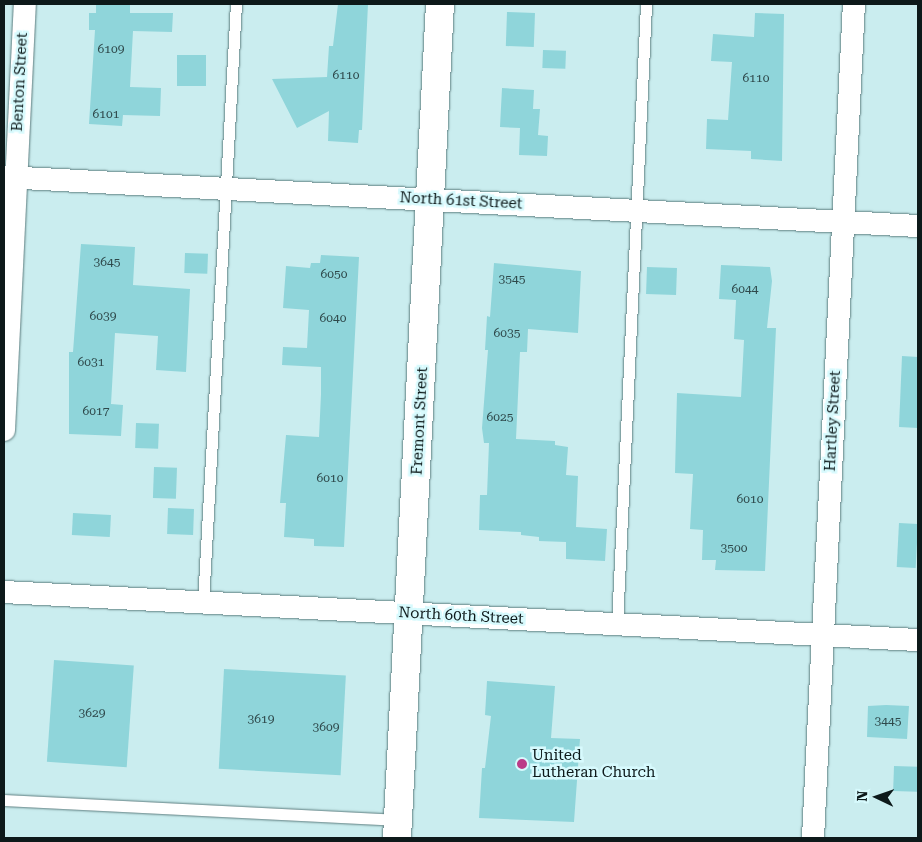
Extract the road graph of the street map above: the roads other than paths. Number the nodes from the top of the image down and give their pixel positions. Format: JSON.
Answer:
{"nodes":[{"id":1,"x":25,"y":4,"type":"edge"},
{"id":2,"x":236,"y":4,"type":"edge"},
{"id":3,"x":440,"y":4,"type":"edge"},
{"id":4,"x":646,"y":4,"type":"edge"},
{"id":5,"x":854,"y":4,"type":"edge"},
{"id":6,"x":10,"y":178,"type":"edge"},
{"id":7,"x":225,"y":189,"type":"junction"},
{"id":8,"x":430,"y":199,"type":"junction"},
{"id":9,"x":635,"y":209,"type":"junction"},
{"id":10,"x":842,"y":221,"type":"junction"},
{"id":11,"x":918,"y":226,"type":"edge"},
{"id":12,"x":4,"y":430,"type":"edge"},
{"id":13,"x":4,"y":592,"type":"edge"},
{"id":14,"x":202,"y":603,"type":"junction"},
{"id":15,"x":411,"y":614,"type":"junction"},
{"id":16,"x":617,"y":624,"type":"junction"},
{"id":17,"x":824,"y":635,"type":"junction"},
{"id":18,"x":918,"y":640,"type":"edge"},
{"id":19,"x":4,"y":800,"type":"edge"},
{"id":20,"x":398,"y":829,"type":"edge"},
{"id":21,"x":813,"y":838,"type":"edge"}],
"edges":[{"from":1,"to":6,"type":"street","name":"Benton Street"},
{"from":2,"to":7,"type":"lane"},
{"from":3,"to":8,"type":"street","name":"Fremont Street"},
{"from":4,"to":9,"type":"lane"},
{"from":5,"to":10,"type":"street","name":"Hartley Street"},
{"from":6,"to":7,"type":"street","name":"North 61st Street"},
{"from":6,"to":12,"type":"street","name":"Benton Street"},
{"from":7,"to":8,"type":"street","name":"North 61st Street"},
{"from":7,"to":14,"type":"lane"},
{"from":8,"to":9,"type":"street","name":"North 61st Street"},
{"from":8,"to":15,"type":"street","name":"Fremont Street"},
{"from":9,"to":10,"type":"street","name":"North 61st Street"},
{"from":9,"to":16,"type":"lane"},
{"from":10,"to":11,"type":"street","name":"North 61st Street"},
{"from":10,"to":17,"type":"street","name":"Hartley Street"},
{"from":13,"to":14,"type":"street","name":"North 60th Street"},
{"from":14,"to":15,"type":"street","name":"North 60th Street"},
{"from":15,"to":16,"type":"street","name":"North 60th Street"},
{"from":15,"to":20,"type":"street","name":"Fremont Street"},
{"from":16,"to":17,"type":"street","name":"North 60th Street"},
{"from":17,"to":18,"type":"street","name":"North 60th Street"},
{"from":17,"to":21,"type":"street","name":"Hartley Street"},
{"from":19,"to":20,"type":"lane"}]}
